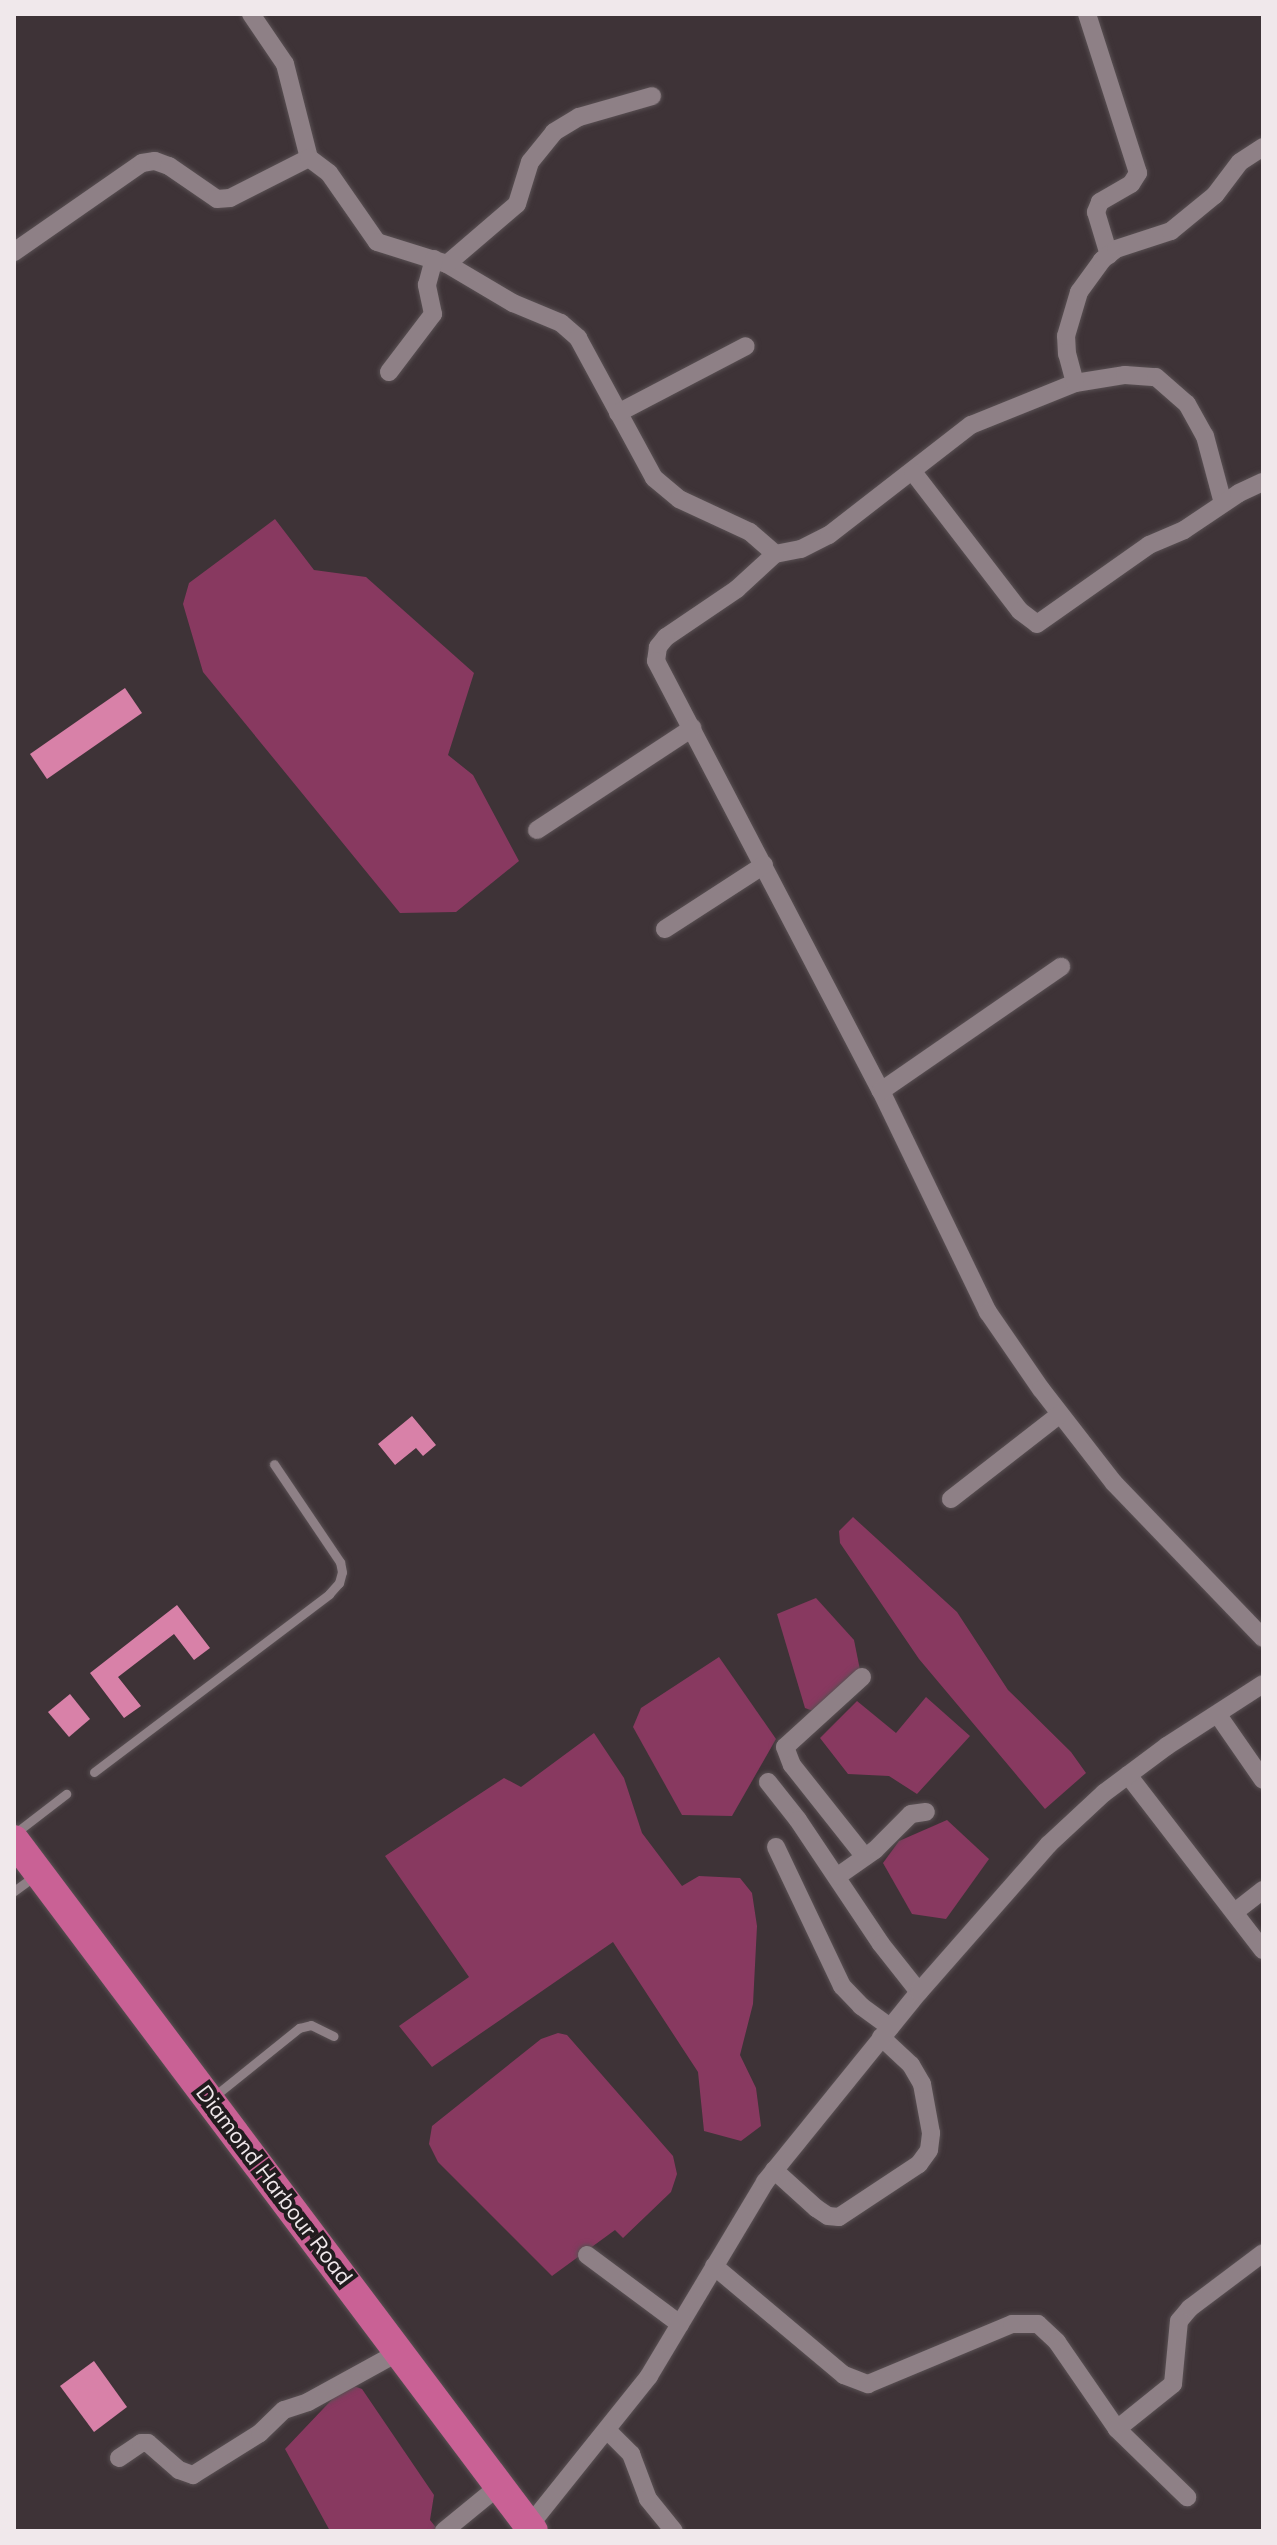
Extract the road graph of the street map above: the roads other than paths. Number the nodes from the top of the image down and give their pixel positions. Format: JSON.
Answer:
{"nodes":[{"id":1,"x":251,"y":14,"type":"edge"},
{"id":2,"x":1087,"y":14,"type":"edge"},
{"id":3,"x":652,"y":96,"type":"dead end"},
{"id":4,"x":1263,"y":147,"type":"edge"},
{"id":5,"x":309,"y":158,"type":"junction"},
{"id":6,"x":14,"y":252,"type":"edge"},
{"id":7,"x":1109,"y":255,"type":"junction"},
{"id":8,"x":440,"y":262,"type":"junction"},
{"id":9,"x":746,"y":346,"type":"dead end"},
{"id":10,"x":389,"y":372,"type":"dead end"},
{"id":11,"x":1075,"y":383,"type":"junction"},
{"id":12,"x":618,"y":413,"type":"junction"},
{"id":13,"x":913,"y":472,"type":"junction"},
{"id":14,"x":1263,"y":482,"type":"edge"},
{"id":15,"x":1223,"y":503,"type":"junction"},
{"id":16,"x":775,"y":554,"type":"junction"},
{"id":17,"x":692,"y":728,"type":"junction"},
{"id":18,"x":537,"y":830,"type":"dead end"},
{"id":19,"x":764,"y":865,"type":"junction"},
{"id":20,"x":665,"y":929,"type":"dead end"},
{"id":21,"x":1061,"y":967,"type":"dead end"},
{"id":22,"x":881,"y":1091,"type":"junction"},
{"id":23,"x":1060,"y":1414,"type":"junction"},
{"id":24,"x":274,"y":1464,"type":"dead end"},
{"id":25,"x":951,"y":1499,"type":"dead end"},
{"id":26,"x":1263,"y":1638,"type":"edge"},
{"id":27,"x":862,"y":1677,"type":"dead end"},
{"id":28,"x":1263,"y":1684,"type":"edge"},
{"id":29,"x":1218,"y":1715,"type":"junction"},
{"id":30,"x":94,"y":1772,"type":"dead end"},
{"id":31,"x":1128,"y":1775,"type":"junction"},
{"id":32,"x":1263,"y":1780,"type":"edge"},
{"id":33,"x":768,"y":1782,"type":"dead end"},
{"id":34,"x":66,"y":1794,"type":"dead end"},
{"id":35,"x":926,"y":1812,"type":"dead end"},
{"id":36,"x":14,"y":1834,"type":"edge"},
{"id":37,"x":14,"y":1840,"type":"edge"},
{"id":38,"x":776,"y":1847,"type":"dead end"},
{"id":39,"x":865,"y":1857,"type":"junction"},
{"id":40,"x":39,"y":1873,"type":"junction"},
{"id":41,"x":838,"y":1876,"type":"junction"},
{"id":42,"x":1263,"y":1890,"type":"edge"},
{"id":43,"x":14,"y":1891,"type":"edge"},
{"id":44,"x":1236,"y":1911,"type":"junction"},
{"id":45,"x":1263,"y":1950,"type":"edge"},
{"id":46,"x":919,"y":1992,"type":"junction"},
{"id":47,"x":886,"y":2032,"type":"junction"},
{"id":48,"x":334,"y":2036,"type":"dead end"},
{"id":49,"x":210,"y":2100,"type":"junction"},
{"id":50,"x":774,"y":2170,"type":"junction"},
{"id":51,"x":1263,"y":2253,"type":"edge"},
{"id":52,"x":587,"y":2255,"type":"dead end"},
{"id":53,"x":714,"y":2266,"type":"junction"},
{"id":54,"x":680,"y":2324,"type":"junction"},
{"id":55,"x":399,"y":2352,"type":"junction"},
{"id":56,"x":1117,"y":2429,"type":"junction"},
{"id":57,"x":608,"y":2431,"type":"junction"},
{"id":58,"x":119,"y":2458,"type":"dead end"},
{"id":59,"x":499,"y":2486,"type":"junction"},
{"id":60,"x":1187,"y":2497,"type":"dead end"},
{"id":61,"x":531,"y":2528,"type":"edge"},
{"id":62,"x":444,"y":2531,"type":"edge"},
{"id":63,"x":674,"y":2531,"type":"edge"}],
"edges":[{"from":1,"to":5,"type":"street"},
{"from":2,"to":7,"type":"street"},
{"from":3,"to":8,"type":"street"},
{"from":4,"to":7,"type":"street"},
{"from":5,"to":6,"type":"street"},
{"from":5,"to":8,"type":"street"},
{"from":7,"to":11,"type":"street"},
{"from":8,"to":10,"type":"street"},
{"from":8,"to":12,"type":"street"},
{"from":9,"to":12,"type":"street"},
{"from":11,"to":13,"type":"street"},
{"from":11,"to":15,"type":"street"},
{"from":12,"to":16,"type":"street"},
{"from":13,"to":15,"type":"street"},
{"from":13,"to":16,"type":"street"},
{"from":14,"to":15,"type":"street"},
{"from":16,"to":17,"type":"street"},
{"from":17,"to":18,"type":"street"},
{"from":17,"to":19,"type":"street"},
{"from":19,"to":20,"type":"street"},
{"from":19,"to":22,"type":"street"},
{"from":21,"to":22,"type":"street"},
{"from":22,"to":23,"type":"street"},
{"from":23,"to":25,"type":"street"},
{"from":23,"to":26,"type":"street"},
{"from":24,"to":30,"type":"lane"},
{"from":27,"to":39,"type":"street"},
{"from":28,"to":29,"type":"street"},
{"from":29,"to":31,"type":"street"},
{"from":29,"to":32,"type":"street"},
{"from":31,"to":44,"type":"street"},
{"from":31,"to":46,"type":"street"},
{"from":33,"to":41,"type":"street"},
{"from":34,"to":36,"type":"lane"},
{"from":35,"to":39,"type":"street"},
{"from":37,"to":40,"type":"highway","name":"Diamond Harbour Road"},
{"from":38,"to":47,"type":"street"},
{"from":39,"to":41,"type":"street"},
{"from":40,"to":43,"type":"lane"},
{"from":40,"to":49,"type":"highway","name":"Diamond Harbour Road"},
{"from":41,"to":46,"type":"street"},
{"from":42,"to":44,"type":"street"},
{"from":44,"to":45,"type":"street"},
{"from":46,"to":47,"type":"street"},
{"from":47,"to":50,"type":"street"},
{"from":47,"to":50,"type":"street"},
{"from":48,"to":49,"type":"lane"},
{"from":49,"to":55,"type":"highway","name":"Diamond Harbour Road"},
{"from":50,"to":53,"type":"street"},
{"from":51,"to":56,"type":"street"},
{"from":52,"to":54,"type":"street"},
{"from":53,"to":54,"type":"street"},
{"from":53,"to":56,"type":"street"},
{"from":54,"to":57,"type":"street"},
{"from":55,"to":58,"type":"street"},
{"from":55,"to":59,"type":"highway","name":"Diamond Harbour Road"},
{"from":56,"to":60,"type":"street"},
{"from":57,"to":61,"type":"street"},
{"from":57,"to":63,"type":"street"},
{"from":59,"to":61,"type":"highway","name":"Diamond Harbour Road"},
{"from":59,"to":62,"type":"street"}]}
